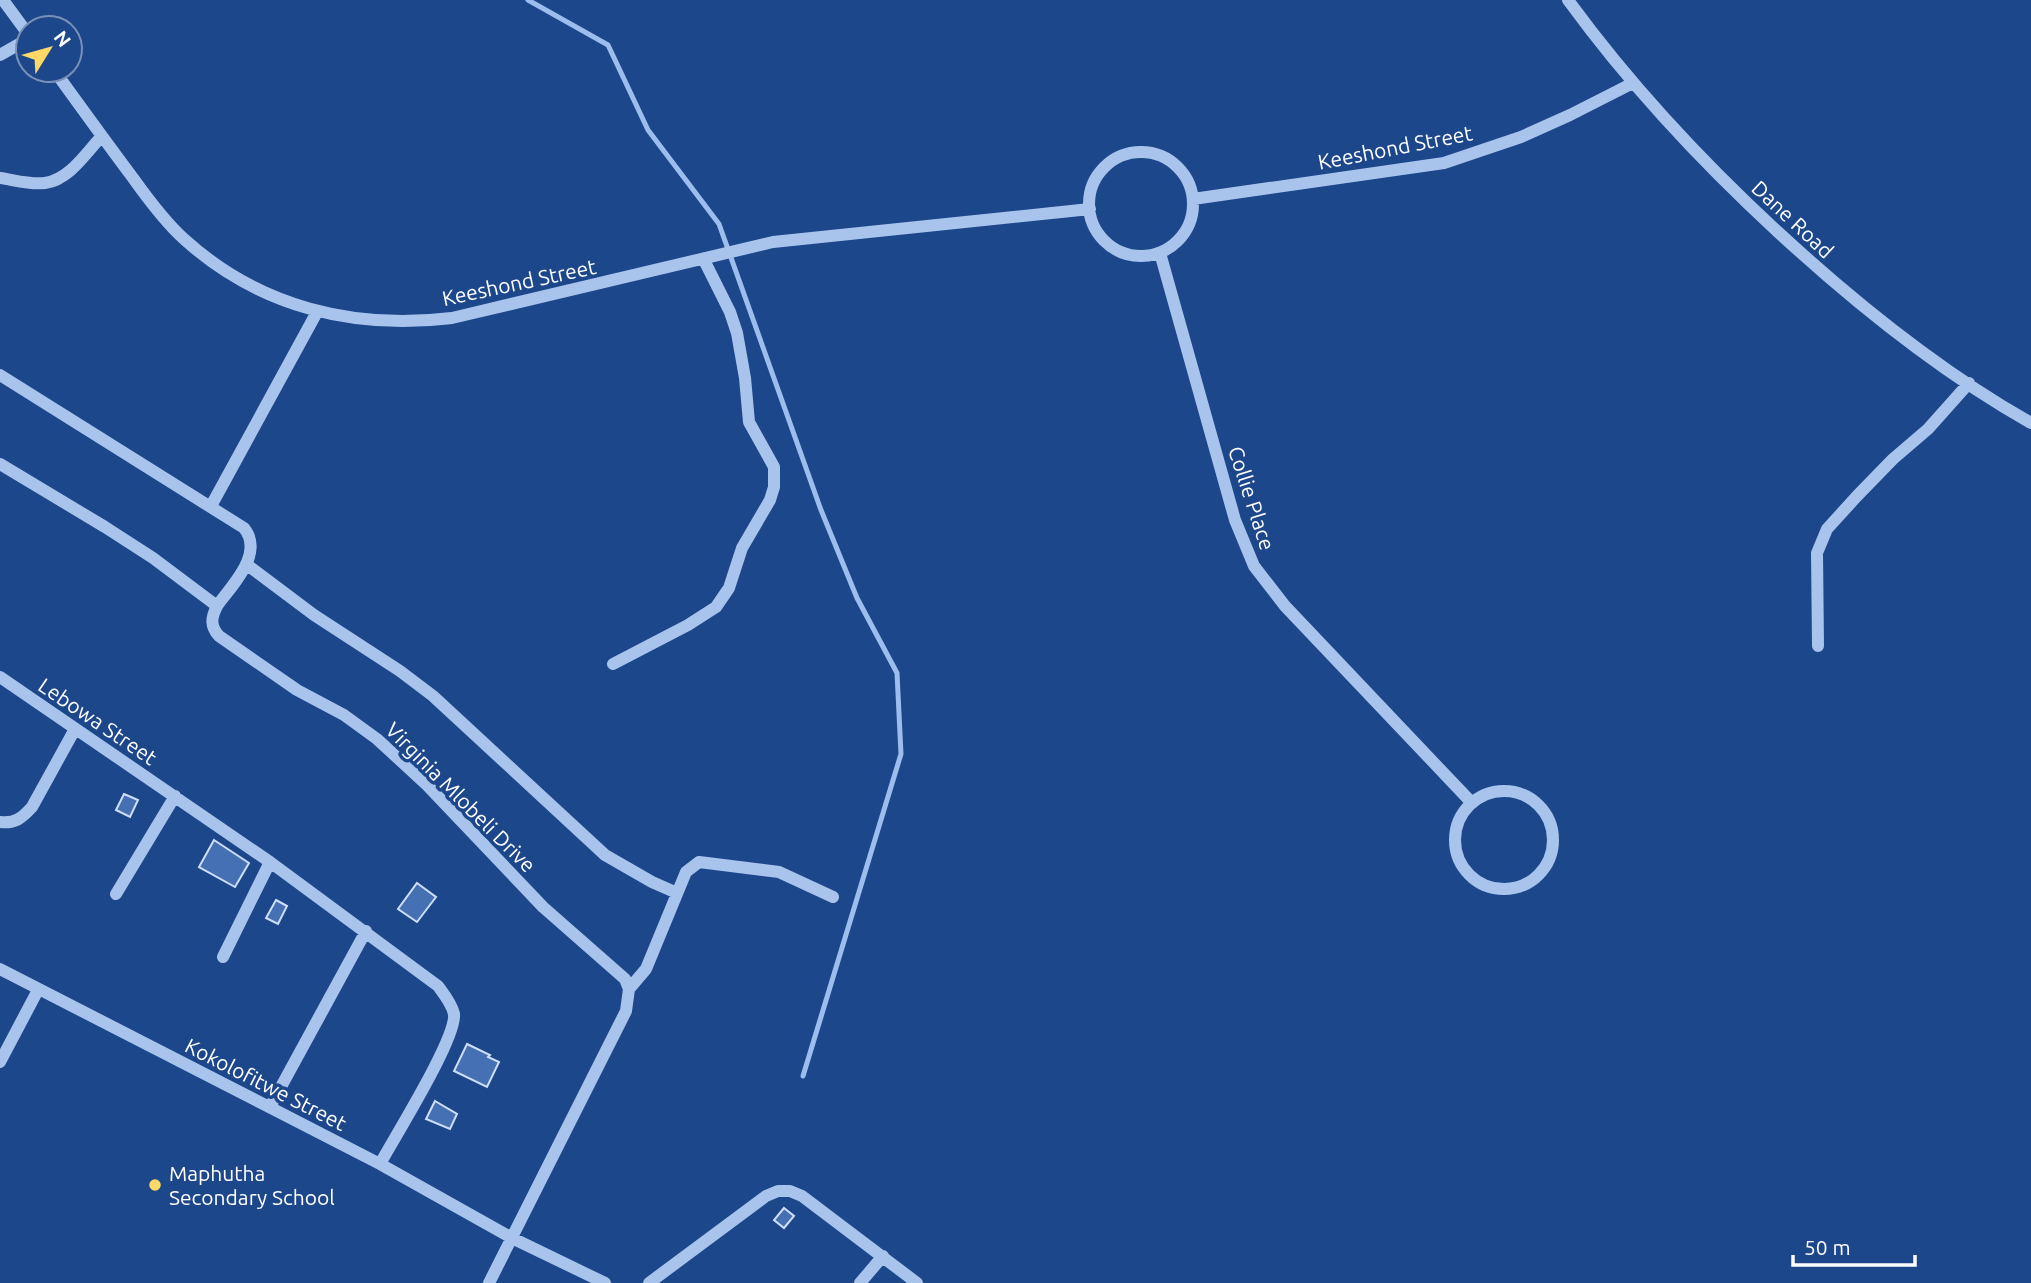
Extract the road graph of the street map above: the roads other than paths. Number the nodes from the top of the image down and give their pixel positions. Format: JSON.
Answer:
{"nodes":[{"id":1,"x":3,"y":0,"type":"edge"},
{"id":2,"x":1568,"y":0,"type":"edge"},
{"id":3,"x":14,"y":16,"type":"edge"},
{"id":4,"x":1633,"y":83,"type":"junction"},
{"id":5,"x":64,"y":84,"type":"edge"},
{"id":6,"x":101,"y":137,"type":"junction"},
{"id":7,"x":0,"y":178,"type":"edge"},
{"id":8,"x":1193,"y":200,"type":"junction"},
{"id":9,"x":1090,"y":209,"type":"junction"},
{"id":10,"x":1160,"y":253,"type":"junction"},
{"id":11,"x":704,"y":260,"type":"junction"},
{"id":12,"x":317,"y":312,"type":"junction"},
{"id":13,"x":0,"y":376,"type":"edge"},
{"id":14,"x":1969,"y":383,"type":"junction"},
{"id":15,"x":2031,"y":423,"type":"edge"},
{"id":16,"x":0,"y":464,"type":"edge"},
{"id":17,"x":211,"y":506,"type":"junction"},
{"id":18,"x":246,"y":564,"type":"junction"},
{"id":19,"x":217,"y":606,"type":"junction"},
{"id":20,"x":1818,"y":646,"type":"dead end"},
{"id":21,"x":613,"y":664,"type":"dead end"},
{"id":22,"x":0,"y":677,"type":"edge"},
{"id":23,"x":75,"y":729,"type":"junction"},
{"id":24,"x":175,"y":796,"type":"junction"},
{"id":25,"x":1472,"y":803,"type":"junction"},
{"id":26,"x":0,"y":822,"type":"edge"},
{"id":27,"x":270,"y":862,"type":"junction"},
{"id":28,"x":677,"y":893,"type":"junction"},
{"id":29,"x":116,"y":894,"type":"dead end"},
{"id":30,"x":833,"y":897,"type":"dead end"},
{"id":31,"x":366,"y":931,"type":"junction"},
{"id":32,"x":223,"y":957,"type":"dead end"},
{"id":33,"x":0,"y":969,"type":"edge"},
{"id":34,"x":629,"y":989,"type":"junction"},
{"id":35,"x":38,"y":990,"type":"junction"},
{"id":36,"x":0,"y":1062,"type":"edge"},
{"id":37,"x":270,"y":1107,"type":"junction"},
{"id":38,"x":380,"y":1164,"type":"junction"},
{"id":39,"x":512,"y":1238,"type":"junction"},
{"id":40,"x":883,"y":1256,"type":"junction"},
{"id":41,"x":489,"y":1283,"type":"edge"},
{"id":42,"x":605,"y":1283,"type":"edge"},
{"id":43,"x":649,"y":1283,"type":"edge"},
{"id":44,"x":860,"y":1283,"type":"edge"},
{"id":45,"x":917,"y":1283,"type":"edge"}],
"edges":[{"from":1,"to":3,"type":"street"},
{"from":2,"to":4,"type":"street","name":"Dane Road"},
{"from":4,"to":8,"type":"street","name":"Keeshond Street"},
{"from":4,"to":14,"type":"street","name":"Dane Road"},
{"from":5,"to":6,"type":"street","name":"Keeshond Street"},
{"from":6,"to":7,"type":"street"},
{"from":6,"to":12,"type":"street","name":"Keeshond Street"},
{"from":8,"to":9,"type":"street"},
{"from":8,"to":10,"type":"street"},
{"from":9,"to":10,"type":"street"},
{"from":9,"to":11,"type":"street","name":"Keeshond Street"},
{"from":10,"to":25,"type":"street","name":"Collie Place"},
{"from":11,"to":12,"type":"street","name":"Keeshond Street"},
{"from":11,"to":21,"type":"street"},
{"from":12,"to":17,"type":"street"},
{"from":13,"to":17,"type":"street"},
{"from":14,"to":15,"type":"street","name":"Dane Road"},
{"from":14,"to":20,"type":"street"},
{"from":16,"to":19,"type":"street"},
{"from":17,"to":18,"type":"street"},
{"from":18,"to":19,"type":"street"},
{"from":18,"to":28,"type":"street"},
{"from":19,"to":34,"type":"street","name":"Virginia Mlobeli Drive"},
{"from":22,"to":23,"type":"street","name":"Lebowa Street"},
{"from":23,"to":24,"type":"street","name":"Lebowa Street"},
{"from":23,"to":26,"type":"street"},
{"from":24,"to":27,"type":"street","name":"Lebowa Street"},
{"from":24,"to":29,"type":"street"},
{"from":25,"to":25,"type":"street"},
{"from":27,"to":31,"type":"street","name":"Lebowa Street"},
{"from":27,"to":32,"type":"street"},
{"from":28,"to":30,"type":"street"},
{"from":28,"to":34,"type":"street"},
{"from":31,"to":37,"type":"street"},
{"from":31,"to":38,"type":"street","name":"Lebowa Street"},
{"from":33,"to":35,"type":"street","name":"Kokolofitwe Street"},
{"from":34,"to":39,"type":"street"},
{"from":35,"to":36,"type":"street"},
{"from":35,"to":37,"type":"street","name":"Kokolofitwe Street"},
{"from":37,"to":38,"type":"street","name":"Kokolofitwe Street"},
{"from":38,"to":39,"type":"street","name":"Kokolofitwe Street"},
{"from":39,"to":41,"type":"street"},
{"from":39,"to":42,"type":"street","name":"Kokolofitwe Street"},
{"from":40,"to":43,"type":"street"},
{"from":40,"to":44,"type":"street"},
{"from":40,"to":45,"type":"street"}]}
